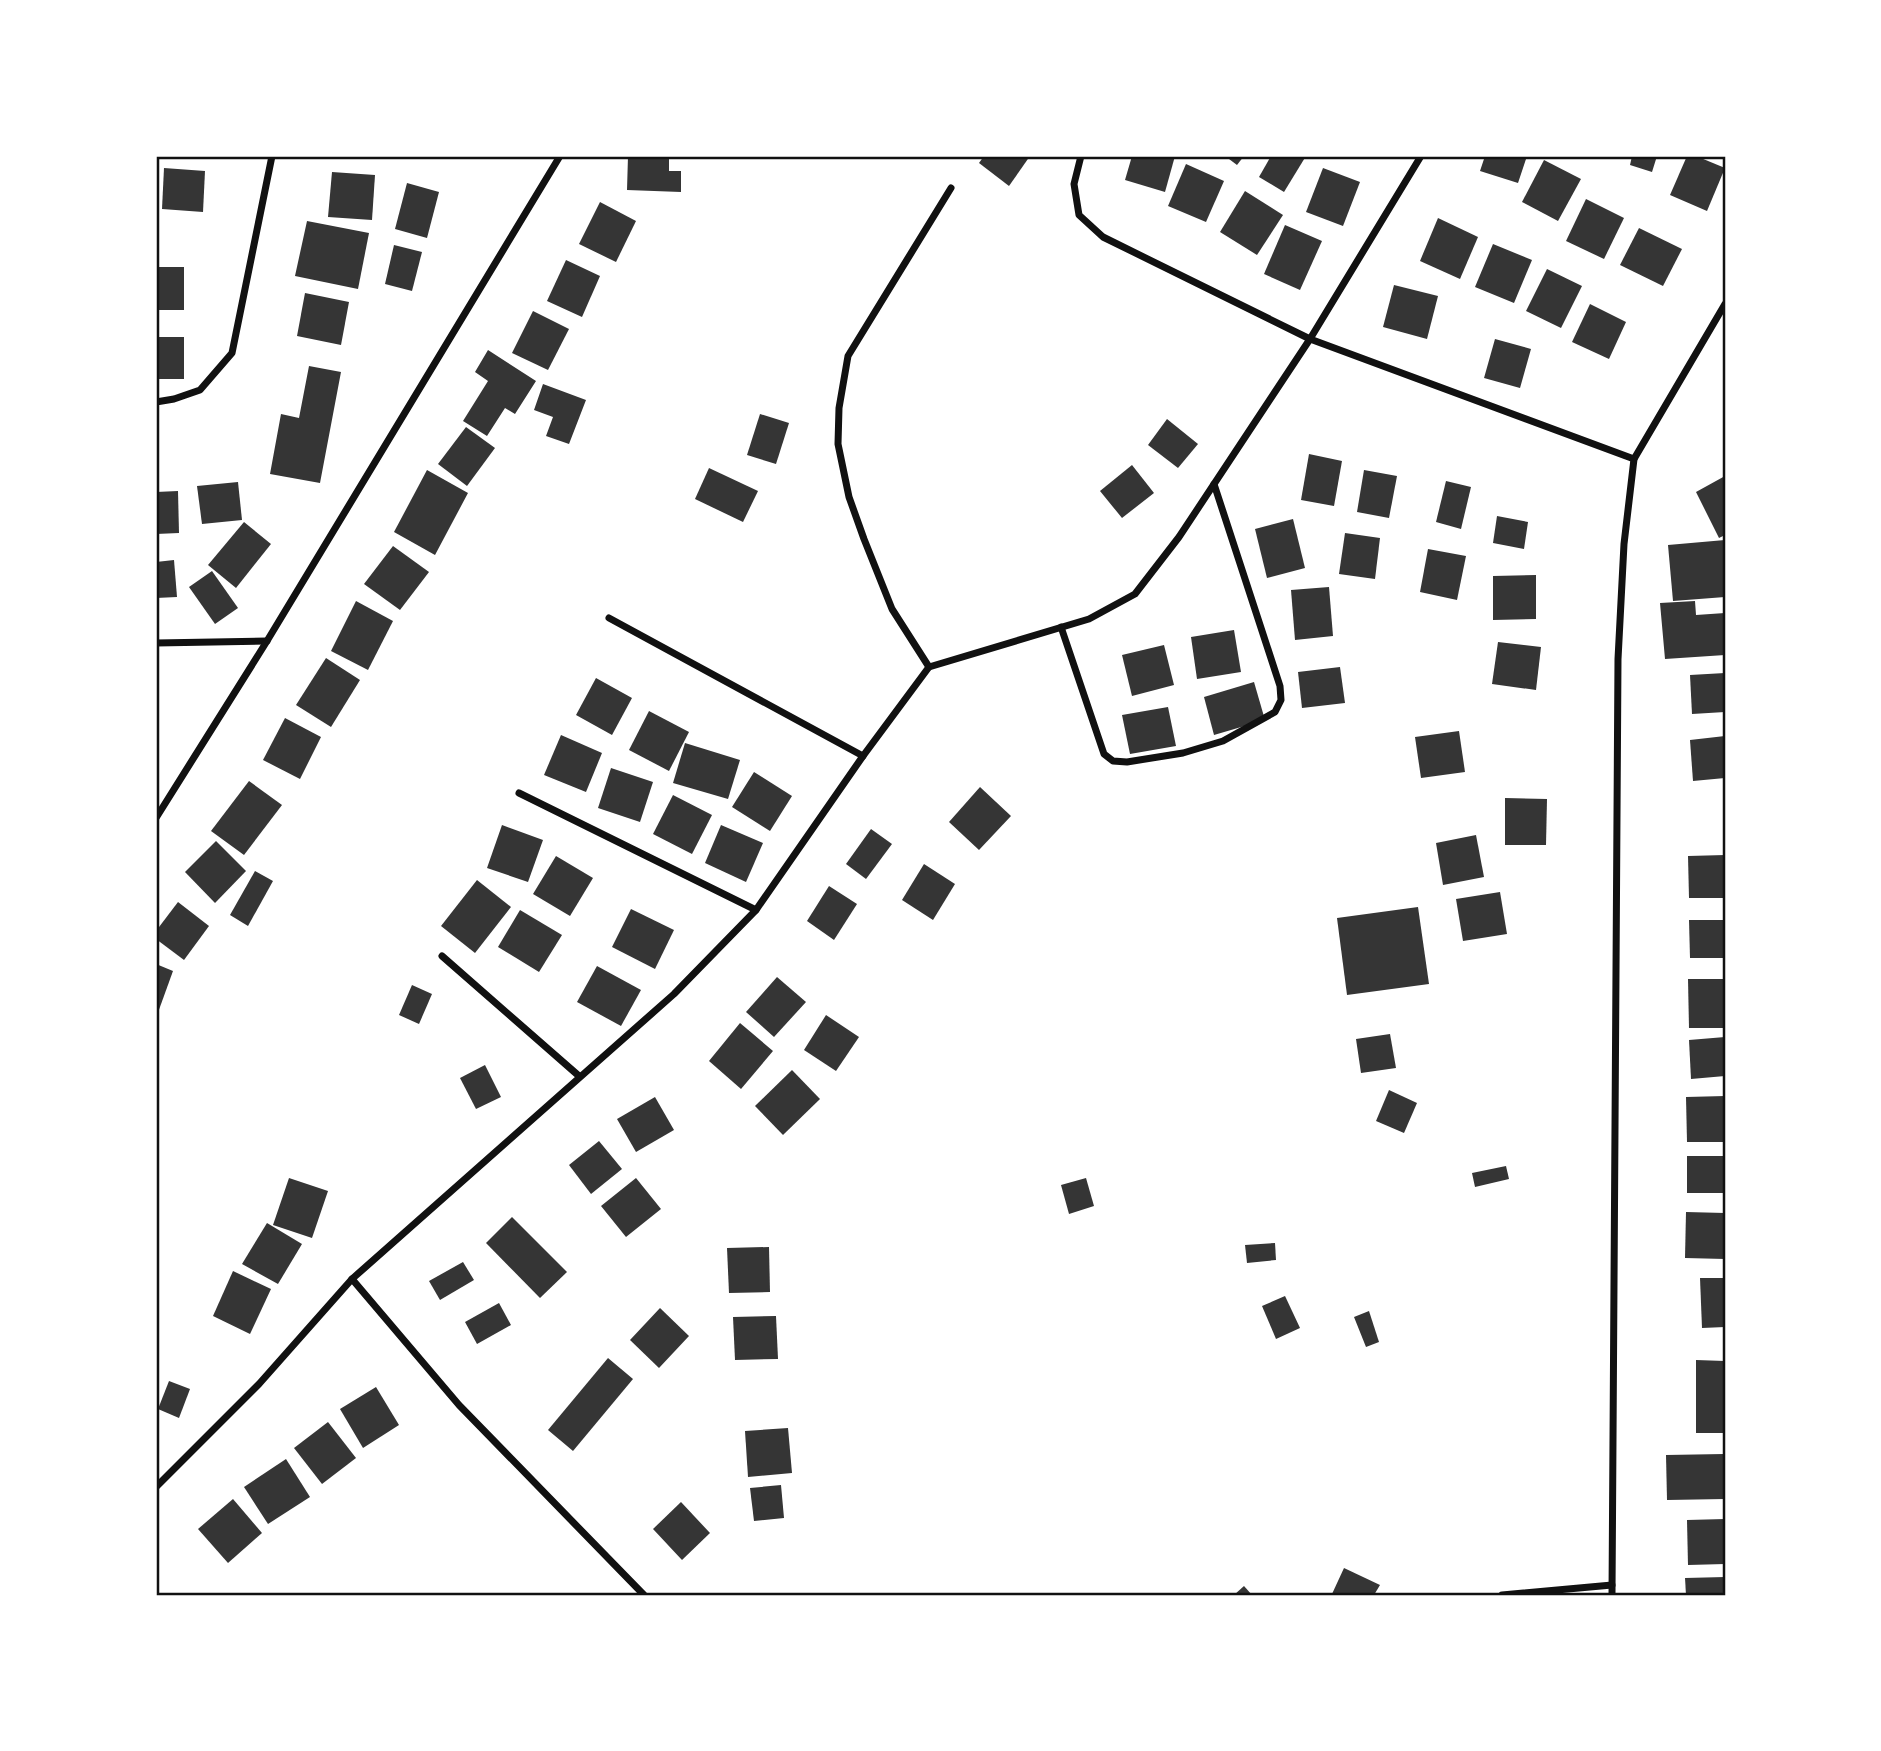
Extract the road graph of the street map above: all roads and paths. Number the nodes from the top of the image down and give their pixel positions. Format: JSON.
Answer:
{"nodes":[{"id":1,"x":272,"y":156,"type":"edge"},
{"id":2,"x":560,"y":156,"type":"edge"},
{"id":3,"x":1081,"y":156,"type":"edge"},
{"id":4,"x":1421,"y":156,"type":"edge"},
{"id":5,"x":951,"y":188,"type":"dead end"},
{"id":6,"x":1725,"y":304,"type":"edge"},
{"id":7,"x":1310,"y":340,"type":"junction"},
{"id":8,"x":156,"y":402,"type":"edge"},
{"id":9,"x":1634,"y":459,"type":"junction"},
{"id":10,"x":1214,"y":484,"type":"junction"},
{"id":11,"x":609,"y":618,"type":"dead end"},
{"id":12,"x":1061,"y":627,"type":"junction"},
{"id":13,"x":267,"y":641,"type":"junction"},
{"id":14,"x":156,"y":643,"type":"edge"},
{"id":15,"x":929,"y":667,"type":"junction"},
{"id":16,"x":863,"y":756,"type":"junction"},
{"id":17,"x":519,"y":793,"type":"dead end"},
{"id":18,"x":156,"y":818,"type":"edge"},
{"id":19,"x":756,"y":910,"type":"junction"},
{"id":20,"x":442,"y":956,"type":"dead end"},
{"id":21,"x":579,"y":1076,"type":"junction"},
{"id":22,"x":352,"y":1279,"type":"junction"},
{"id":23,"x":156,"y":1487,"type":"edge"},
{"id":24,"x":1612,"y":1584,"type":"junction"},
{"id":25,"x":644,"y":1595,"type":"edge"},
{"id":26,"x":1502,"y":1595,"type":"edge"},
{"id":27,"x":1612,"y":1595,"type":"edge"}],
"edges":[{"from":1,"to":8,"type":"street"},
{"from":2,"to":13,"type":"street"},
{"from":3,"to":7,"type":"street"},
{"from":4,"to":7,"type":"street"},
{"from":5,"to":15,"type":"street"},
{"from":6,"to":9,"type":"street"},
{"from":7,"to":9,"type":"street"},
{"from":7,"to":10,"type":"street"},
{"from":9,"to":24,"type":"street"},
{"from":10,"to":12,"type":"street"},
{"from":10,"to":12,"type":"street"},
{"from":11,"to":16,"type":"street"},
{"from":12,"to":15,"type":"street"},
{"from":13,"to":14,"type":"street"},
{"from":13,"to":18,"type":"street"},
{"from":15,"to":16,"type":"street"},
{"from":16,"to":19,"type":"street"},
{"from":17,"to":19,"type":"street"},
{"from":19,"to":21,"type":"street"},
{"from":20,"to":21,"type":"street"},
{"from":21,"to":22,"type":"street"},
{"from":22,"to":23,"type":"street"},
{"from":22,"to":25,"type":"street"},
{"from":24,"to":26,"type":"street"},
{"from":24,"to":27,"type":"street"}]}
